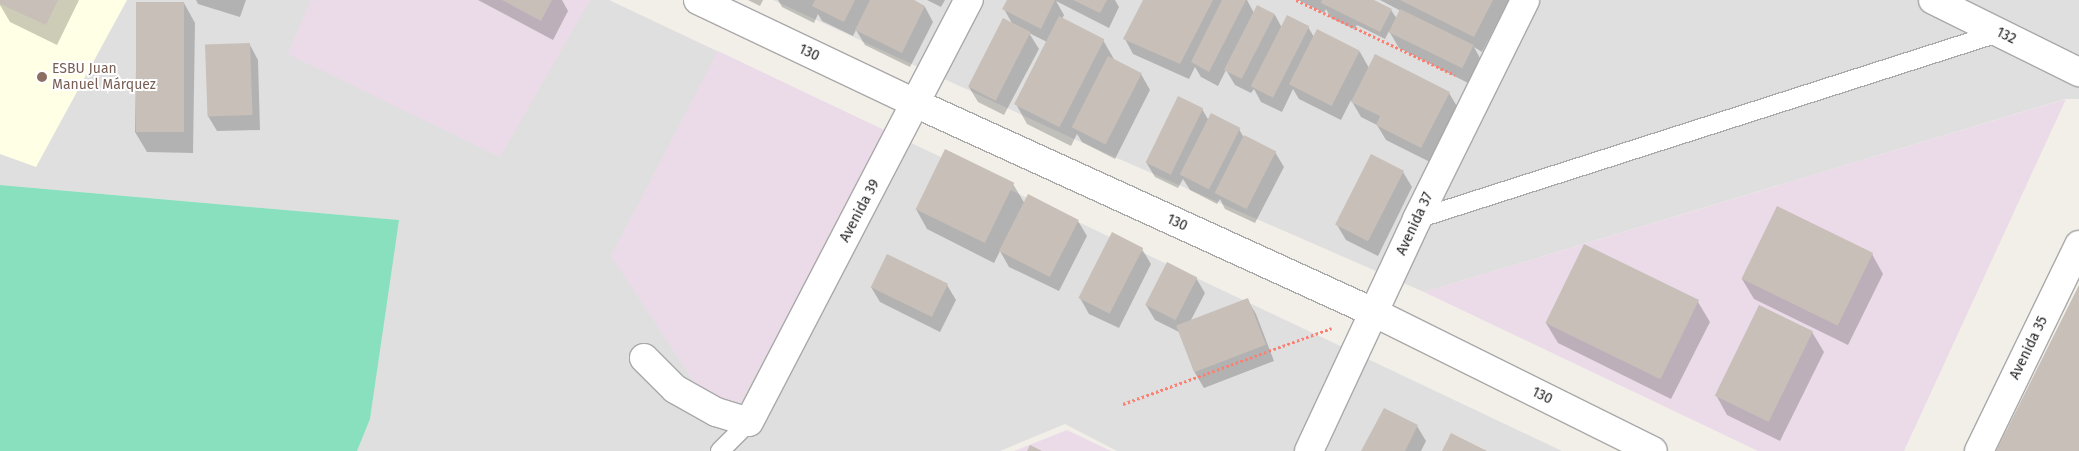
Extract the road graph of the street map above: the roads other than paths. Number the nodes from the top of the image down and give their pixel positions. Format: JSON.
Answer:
{"nodes":[{"id":1,"x":698,"y":0,"type":"edge"},
{"id":2,"x":969,"y":0,"type":"edge"},
{"id":3,"x":1525,"y":0,"type":"edge"},
{"id":4,"x":1933,"y":0,"type":"edge"},
{"id":5,"x":1998,"y":32,"type":"junction"},
{"id":6,"x":2079,"y":72,"type":"edge"},
{"id":7,"x":917,"y":104,"type":"junction"},
{"id":8,"x":1417,"y":219,"type":"junction"},
{"id":9,"x":2079,"y":245,"type":"edge"},
{"id":10,"x":1375,"y":313,"type":"junction"},
{"id":11,"x":644,"y":358,"type":"dead end"},
{"id":12,"x":749,"y":422,"type":"junction"},
{"id":13,"x":1645,"y":449,"type":"edge"},
{"id":14,"x":720,"y":451,"type":"edge"},
{"id":15,"x":1309,"y":451,"type":"edge"},
{"id":16,"x":1979,"y":451,"type":"edge"}],
"edges":[{"from":1,"to":7,"type":"street","name":"130"},
{"from":2,"to":7,"type":"street","name":"Avenida 39"},
{"from":3,"to":8,"type":"street","name":"Avenida 37"},
{"from":4,"to":5,"type":"street","name":"132"},
{"from":5,"to":6,"type":"street","name":"132"},
{"from":5,"to":8,"type":"lane"},
{"from":7,"to":10,"type":"street","name":"130"},
{"from":7,"to":12,"type":"street","name":"Avenida 39"},
{"from":8,"to":10,"type":"street","name":"Avenida 37"},
{"from":9,"to":16,"type":"street","name":"Avenida 35"},
{"from":10,"to":13,"type":"street","name":"130"},
{"from":10,"to":15,"type":"street","name":"Avenida 37"},
{"from":11,"to":12,"type":"street"},
{"from":12,"to":14,"type":"lane"}]}
